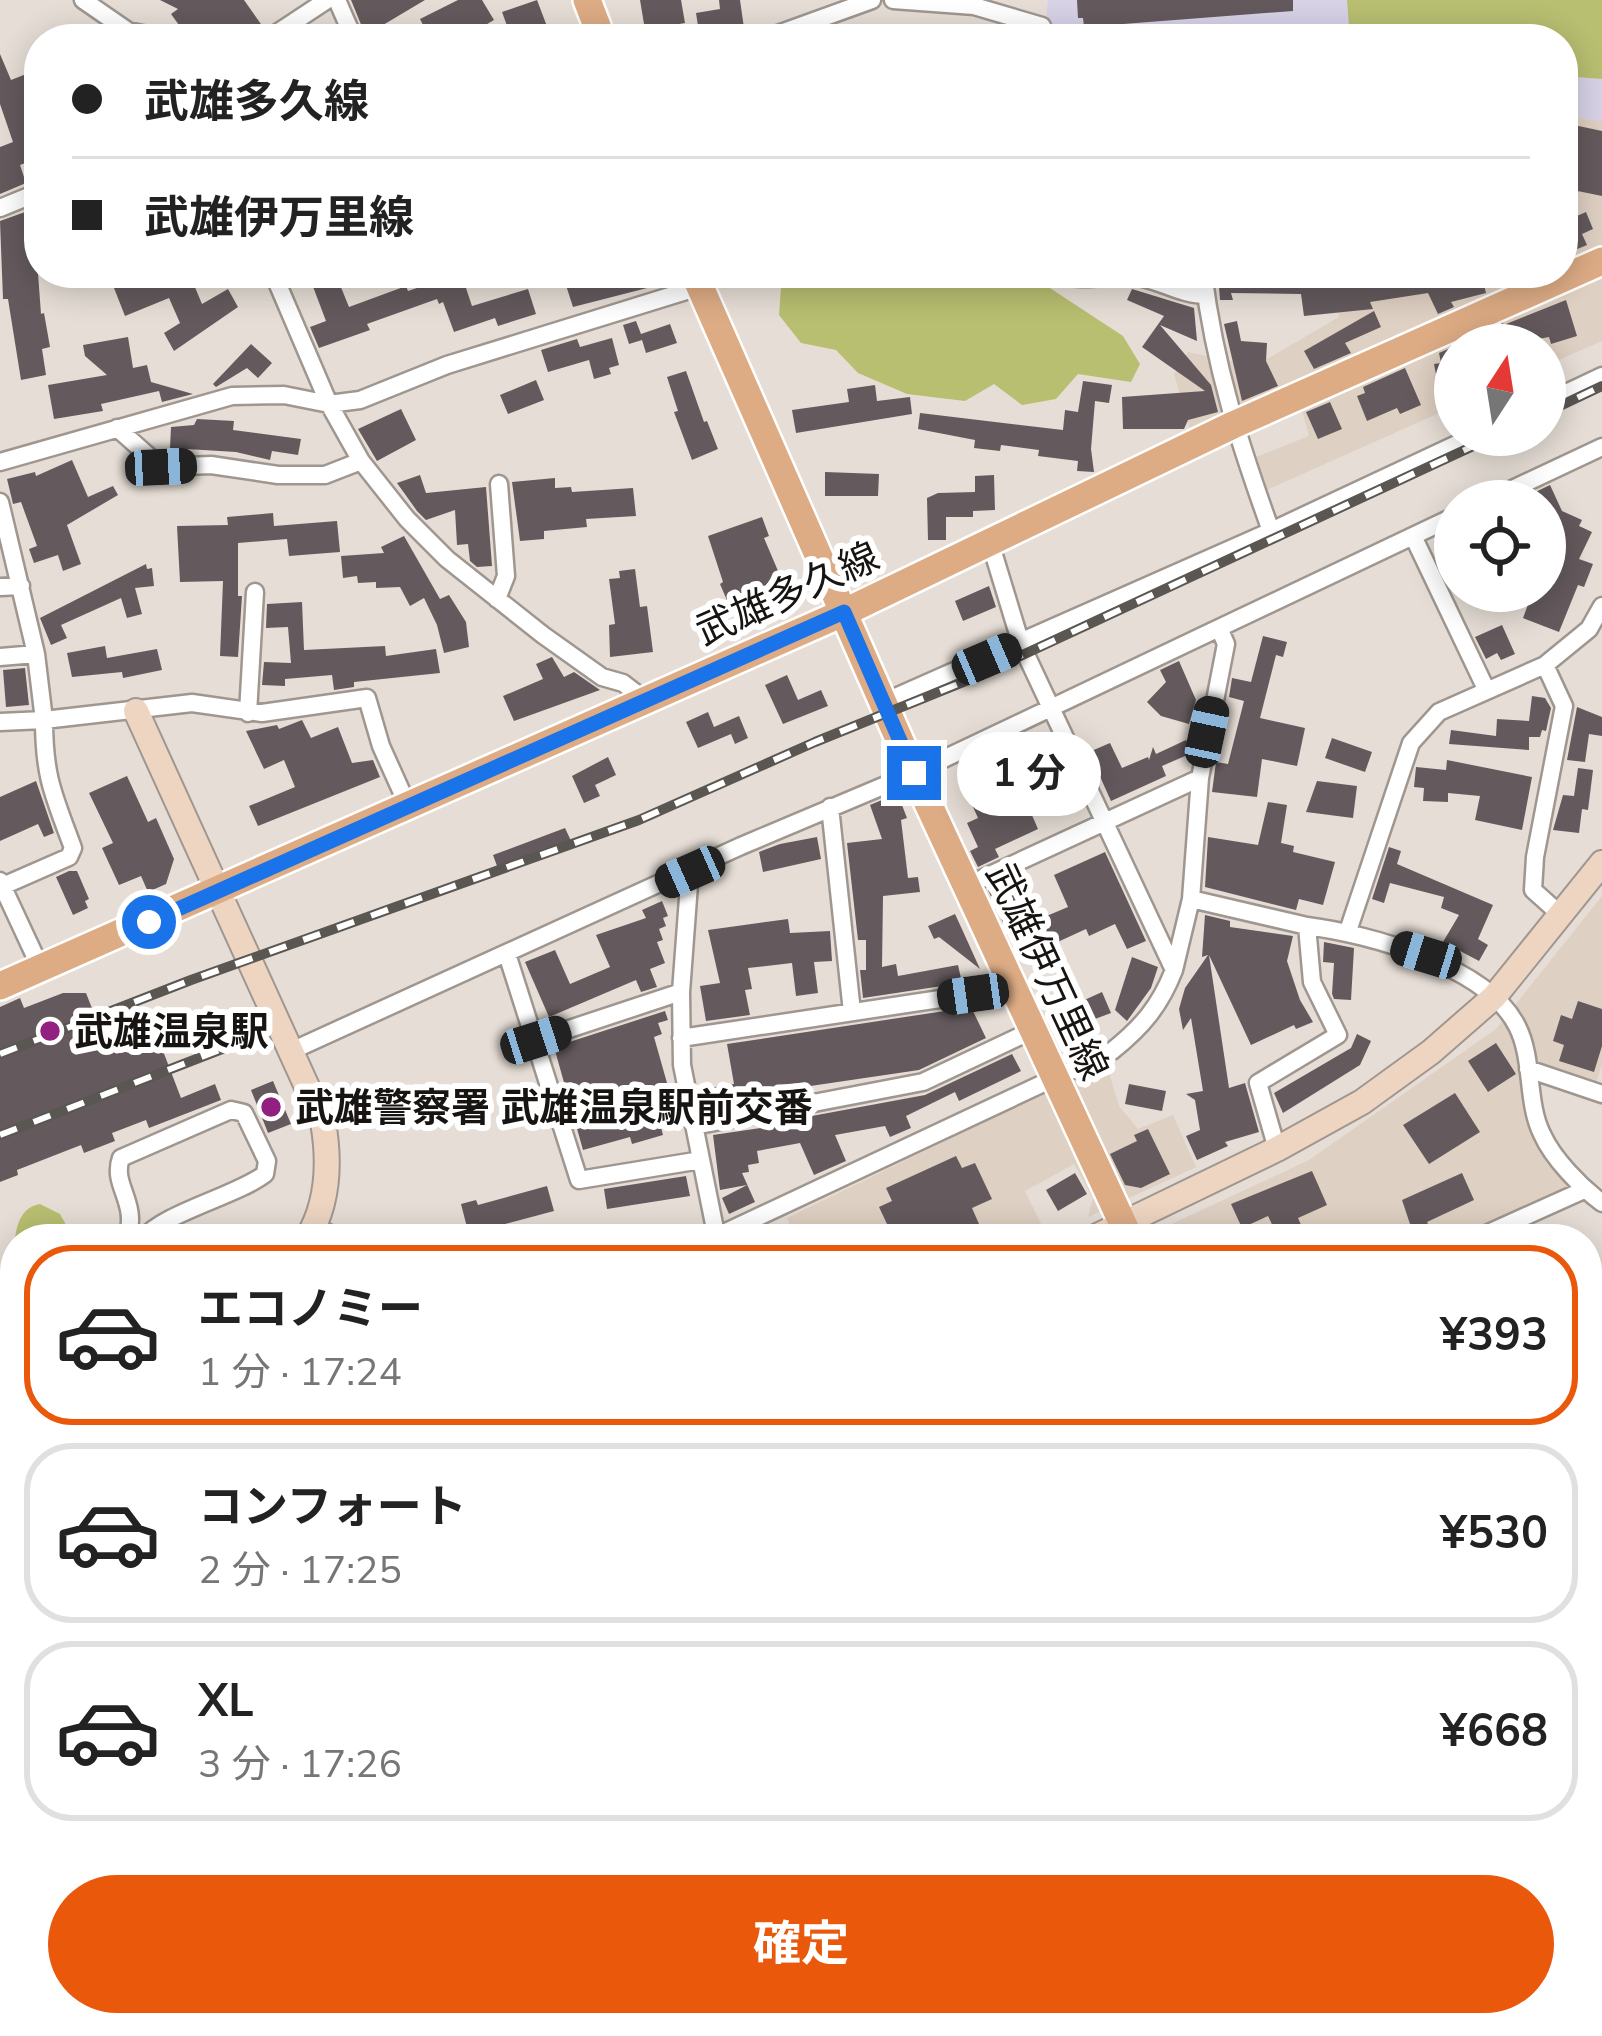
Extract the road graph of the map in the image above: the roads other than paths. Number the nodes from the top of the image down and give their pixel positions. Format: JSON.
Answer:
{"nodes":[{"id":1,"x":83,"y":0,"type":"edge"},
{"id":2,"x":327,"y":0,"type":"edge"},
{"id":3,"x":872,"y":0,"type":"edge"},
{"id":4,"x":893,"y":0,"type":"edge"},
{"id":5,"x":118,"y":24,"type":"edge"},
{"id":6,"x":291,"y":24,"type":"edge"},
{"id":7,"x":806,"y":24,"type":"edge"},
{"id":8,"x":1035,"y":24,"type":"edge"},
{"id":9,"x":279,"y":288,"type":"edge"},
{"id":10,"x":673,"y":288,"type":"edge"},
{"id":11,"x":701,"y":288,"type":"edge"},
{"id":12,"x":1165,"y":288,"type":"edge"},
{"id":13,"x":1205,"y":288,"type":"edge"},
{"id":14,"x":1539,"y":288,"type":"edge"},
{"id":15,"x":1206,"y":295,"type":"junction"},
{"id":16,"x":1492,"y":308,"type":"junction"},
{"id":17,"x":1493,"y":324,"type":"edge"},
{"id":18,"x":1602,"y":376,"type":"edge"},
{"id":19,"x":1566,"y":393,"type":"edge"},
{"id":20,"x":329,"y":404,"type":"junction"},
{"id":21,"x":1233,"y":425,"type":"junction"},
{"id":22,"x":117,"y":428,"type":"junction"},
{"id":23,"x":1602,"y":447,"type":"edge"},
{"id":24,"x":1434,"y":455,"type":"edge"},
{"id":25,"x":361,"y":461,"type":"junction"},
{"id":26,"x":0,"y":462,"type":"edge"},
{"id":27,"x":1532,"y":480,"type":"edge"},
{"id":28,"x":499,"y":484,"type":"dead end"},
{"id":29,"x":0,"y":502,"type":"edge"},
{"id":30,"x":1434,"y":526,"type":"edge"},
{"id":31,"x":1271,"y":531,"type":"junction"},
{"id":32,"x":1413,"y":536,"type":"junction"},
{"id":33,"x":991,"y":542,"type":"junction"},
{"id":34,"x":21,"y":586,"type":"junction"},
{"id":35,"x":0,"y":587,"type":"edge"},
{"id":36,"x":255,"y":592,"type":"dead end"},
{"id":37,"x":497,"y":598,"type":"junction"},
{"id":38,"x":1602,"y":606,"type":"edge"},
{"id":39,"x":844,"y":612,"type":"junction"},
{"id":40,"x":1219,"y":628,"type":"junction"},
{"id":41,"x":1021,"y":644,"type":"junction"},
{"id":42,"x":36,"y":654,"type":"junction"},
{"id":43,"x":0,"y":657,"type":"edge"},
{"id":44,"x":1545,"y":665,"type":"junction"},
{"id":45,"x":1486,"y":689,"type":"junction"},
{"id":46,"x":645,"y":700,"type":"junction"},
{"id":47,"x":884,"y":703,"type":"junction"},
{"id":48,"x":1051,"y":709,"type":"junction"},
{"id":49,"x":136,"y":711,"type":"junction"},
{"id":50,"x":248,"y":713,"type":"junction"},
{"id":51,"x":44,"y":721,"type":"junction"},
{"id":52,"x":0,"y":722,"type":"edge"},
{"id":53,"x":914,"y":773,"type":"junction"},
{"id":54,"x":1200,"y":778,"type":"junction"},
{"id":55,"x":408,"y":806,"type":"junction"},
{"id":56,"x":830,"y":807,"type":"junction"},
{"id":57,"x":1105,"y":823,"type":"junction"},
{"id":58,"x":690,"y":872,"type":"junction"},
{"id":59,"x":1599,"y":873,"type":"edge"},
{"id":60,"x":1,"y":883,"type":"edge"},
{"id":61,"x":966,"y":886,"type":"junction"},
{"id":62,"x":221,"y":891,"type":"junction"},
{"id":63,"x":1191,"y":899,"type":"junction"},
{"id":64,"x":1562,"y":916,"type":"junction"},
{"id":65,"x":1307,"y":926,"type":"junction"},
{"id":66,"x":1348,"y":931,"type":"junction"},
{"id":67,"x":507,"y":954,"type":"junction"},
{"id":68,"x":41,"y":968,"type":"junction"},
{"id":69,"x":1174,"y":970,"type":"junction"},
{"id":70,"x":0,"y":986,"type":"edge"},
{"id":71,"x":1013,"y":988,"type":"junction"},
{"id":72,"x":681,"y":992,"type":"junction"},
{"id":73,"x":1494,"y":998,"type":"junction"},
{"id":74,"x":852,"y":1012,"type":"junction"},
{"id":75,"x":1033,"y":1030,"type":"junction"},
{"id":76,"x":681,"y":1038,"type":"junction"},
{"id":77,"x":536,"y":1040,"type":"junction"},
{"id":78,"x":289,"y":1052,"type":"junction"},
{"id":79,"x":1528,"y":1069,"type":"junction"},
{"id":80,"x":1056,"y":1080,"type":"junction"},
{"id":81,"x":1602,"y":1094,"type":"edge"},
{"id":82,"x":694,"y":1126,"type":"junction"},
{"id":83,"x":1277,"y":1149,"type":"junction"},
{"id":84,"x":700,"y":1160,"type":"junction"},
{"id":85,"x":1584,"y":1190,"type":"junction"},
{"id":86,"x":1602,"y":1204,"type":"edge"},
{"id":87,"x":130,"y":1224,"type":"edge"},
{"id":88,"x":162,"y":1224,"type":"edge"},
{"id":89,"x":312,"y":1224,"type":"edge"},
{"id":90,"x":712,"y":1224,"type":"edge"},
{"id":91,"x":745,"y":1224,"type":"edge"},
{"id":92,"x":1122,"y":1224,"type":"edge"},
{"id":93,"x":1141,"y":1224,"type":"edge"},
{"id":94,"x":1508,"y":1224,"type":"edge"}],
"edges":[{"from":1,"to":5,"type":"street"},
{"from":2,"to":6,"type":"street"},
{"from":3,"to":7,"type":"street"},
{"from":4,"to":8,"type":"street"},
{"from":9,"to":20,"type":"street"},
{"from":10,"to":20,"type":"street"},
{"from":11,"to":39,"type":"main road","name":"武雄伊万里線"},
{"from":12,"to":15,"type":"street"},
{"from":13,"to":15,"type":"street"},
{"from":14,"to":16,"type":"main road","name":"武雄多久線"},
{"from":15,"to":21,"type":"street"},
{"from":16,"to":17,"type":"street"},
{"from":16,"to":21,"type":"main road","name":"武雄多久線"},
{"from":18,"to":19,"type":"street"},
{"from":20,"to":22,"type":"street"},
{"from":20,"to":25,"type":"street"},
{"from":21,"to":31,"type":"street"},
{"from":21,"to":33,"type":"main road","name":"武雄多久線"},
{"from":22,"to":25,"type":"street"},
{"from":22,"to":26,"type":"street"},
{"from":23,"to":27,"type":"street"},
{"from":24,"to":31,"type":"street"},
{"from":25,"to":37,"type":"street"},
{"from":28,"to":37,"type":"street"},
{"from":29,"to":34,"type":"street"},
{"from":30,"to":32,"type":"street"},
{"from":31,"to":41,"type":"street"},
{"from":32,"to":40,"type":"street"},
{"from":32,"to":45,"type":"street"},
{"from":33,"to":39,"type":"main road","name":"武雄多久線"},
{"from":33,"to":41,"type":"street"},
{"from":34,"to":35,"type":"street"},
{"from":34,"to":42,"type":"street"},
{"from":36,"to":50,"type":"street"},
{"from":37,"to":46,"type":"street"},
{"from":38,"to":44,"type":"street"},
{"from":39,"to":46,"type":"main road","name":"武雄多久線"},
{"from":39,"to":47,"type":"main road","name":"武雄伊万里線"},
{"from":40,"to":48,"type":"street"},
{"from":40,"to":54,"type":"street"},
{"from":41,"to":47,"type":"street"},
{"from":41,"to":48,"type":"street"},
{"from":42,"to":43,"type":"street"},
{"from":42,"to":51,"type":"street"},
{"from":44,"to":45,"type":"street"},
{"from":44,"to":64,"type":"street"},
{"from":45,"to":66,"type":"street"},
{"from":46,"to":55,"type":"main road","name":"武雄多久線"},
{"from":47,"to":53,"type":"main road","name":"武雄伊万里線"},
{"from":48,"to":53,"type":"street"},
{"from":48,"to":57,"type":"street"},
{"from":49,"to":50,"type":"street"},
{"from":49,"to":51,"type":"street"},
{"from":49,"to":62,"type":"street"},
{"from":50,"to":55,"type":"street"},
{"from":51,"to":52,"type":"street"},
{"from":51,"to":60,"type":"street"},
{"from":53,"to":56,"type":"street"},
{"from":53,"to":61,"type":"main road","name":"武雄伊万里線"},
{"from":54,"to":57,"type":"street"},
{"from":54,"to":63,"type":"street"},
{"from":55,"to":62,"type":"main road","name":"武雄多久線"},
{"from":56,"to":58,"type":"street"},
{"from":56,"to":74,"type":"street"},
{"from":57,"to":61,"type":"street"},
{"from":57,"to":69,"type":"street"},
{"from":58,"to":67,"type":"street"},
{"from":58,"to":72,"type":"street"},
{"from":59,"to":64,"type":"street"},
{"from":60,"to":68,"type":"street"},
{"from":61,"to":71,"type":"main road","name":"武雄伊万里線"},
{"from":62,"to":68,"type":"main road","name":"武雄多久線"},
{"from":62,"to":78,"type":"street"},
{"from":63,"to":65,"type":"street"},
{"from":63,"to":69,"type":"street"},
{"from":64,"to":73,"type":"street"},
{"from":65,"to":66,"type":"street"},
{"from":65,"to":83,"type":"street"},
{"from":66,"to":73,"type":"street"},
{"from":67,"to":77,"type":"street"},
{"from":67,"to":78,"type":"street"},
{"from":68,"to":70,"type":"main road","name":"武雄多久線"},
{"from":69,"to":80,"type":"street"},
{"from":71,"to":74,"type":"street"},
{"from":71,"to":75,"type":"main road","name":"武雄伊万里線"},
{"from":72,"to":76,"type":"street"},
{"from":72,"to":77,"type":"street"},
{"from":73,"to":79,"type":"street"},
{"from":73,"to":83,"type":"street"},
{"from":74,"to":76,"type":"street"},
{"from":75,"to":80,"type":"main road","name":"武雄伊万里線"},
{"from":75,"to":82,"type":"street"},
{"from":76,"to":82,"type":"street"},
{"from":77,"to":84,"type":"street"},
{"from":78,"to":89,"type":"street"},
{"from":79,"to":81,"type":"street"},
{"from":79,"to":85,"type":"street"},
{"from":80,"to":91,"type":"street"},
{"from":80,"to":92,"type":"main road","name":"武雄伊万里線"},
{"from":82,"to":84,"type":"street"},
{"from":83,"to":93,"type":"street"},
{"from":84,"to":90,"type":"street"},
{"from":85,"to":86,"type":"street"},
{"from":85,"to":94,"type":"street"},
{"from":87,"to":88,"type":"street"}]}
